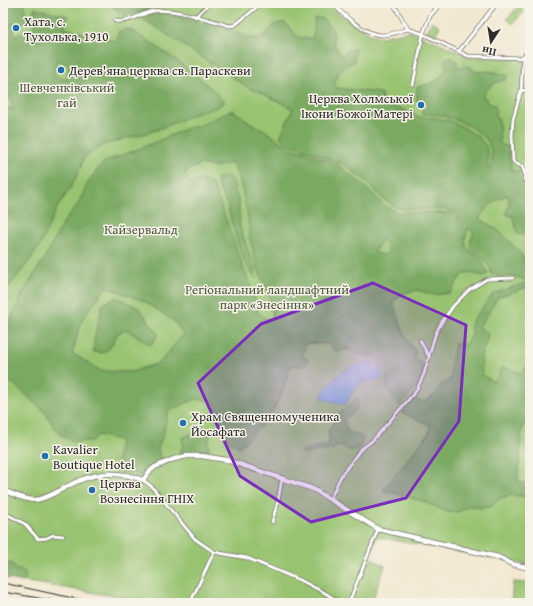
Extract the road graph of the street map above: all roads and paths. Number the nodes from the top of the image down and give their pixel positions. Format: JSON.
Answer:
{"nodes":[{"id":1,"x":210,"y":3,"type":"edge"},
{"id":2,"x":262,"y":3,"type":"edge"},
{"id":3,"x":333,"y":3,"type":"edge"},
{"id":4,"x":393,"y":3,"type":"edge"},
{"id":5,"x":398,"y":3,"type":"edge"},
{"id":6,"x":441,"y":3,"type":"edge"},
{"id":7,"x":497,"y":3,"type":"edge"},
{"id":8,"x":397,"y":8,"type":"junction"},
{"id":9,"x":195,"y":17,"type":"junction"},
{"id":10,"x":114,"y":21,"type":"dead end"},
{"id":11,"x":408,"y":29,"type":"junction"},
{"id":12,"x":423,"y":34,"type":"junction"},
{"id":13,"x":530,"y":49,"type":"edge"},
{"id":14,"x":458,"y":51,"type":"junction"},
{"id":15,"x":523,"y":57,"type":"junction"},
{"id":16,"x":413,"y":85,"type":"dead end"},
{"id":17,"x":530,"y":89,"type":"edge"},
{"id":18,"x":521,"y":91,"type":"junction"},
{"id":19,"x":524,"y":180,"type":"dead end"},
{"id":20,"x":513,"y":278,"type":"dead end"},
{"id":21,"x":420,"y":340,"type":"dead end"},
{"id":22,"x":429,"y":358,"type":"junction"},
{"id":23,"x":282,"y":478,"type":"junction"},
{"id":24,"x":143,"y":480,"type":"junction"},
{"id":25,"x":3,"y":490,"type":"edge"},
{"id":26,"x":330,"y":499,"type":"junction"},
{"id":27,"x":3,"y":512,"type":"edge"},
{"id":28,"x":272,"y":522,"type":"dead end"},
{"id":29,"x":378,"y":529,"type":"junction"},
{"id":30,"x":63,"y":536,"type":"dead end"},
{"id":31,"x":214,"y":552,"type":"junction"},
{"id":32,"x":530,"y":568,"type":"edge"},
{"id":33,"x":186,"y":602,"type":"edge"},
{"id":34,"x":341,"y":603,"type":"edge"},
{"id":35,"x":347,"y":603,"type":"edge"}],
"edges":[{"from":1,"to":9,"type":"street"},
{"from":2,"to":9,"type":"street"},
{"from":3,"to":11,"type":"street"},
{"from":4,"to":8,"type":"street"},
{"from":5,"to":8,"type":"street"},
{"from":6,"to":12,"type":"street"},
{"from":7,"to":14,"type":"street"},
{"from":8,"to":11,"type":"street"},
{"from":9,"to":10,"type":"street"},
{"from":11,"to":12,"type":"street"},
{"from":12,"to":14,"type":"street"},
{"from":12,"to":16,"type":"street"},
{"from":13,"to":15,"type":"street"},
{"from":14,"to":15,"type":"street"},
{"from":15,"to":18,"type":"street"},
{"from":17,"to":18,"type":"street"},
{"from":18,"to":19,"type":"street"},
{"from":20,"to":22,"type":"street"},
{"from":21,"to":22,"type":"street"},
{"from":22,"to":26,"type":"street"},
{"from":23,"to":24,"type":"street"},
{"from":23,"to":26,"type":"street"},
{"from":23,"to":28,"type":"street"},
{"from":24,"to":25,"type":"street"},
{"from":24,"to":31,"type":"street"},
{"from":26,"to":29,"type":"street"},
{"from":27,"to":30,"type":"street"},
{"from":29,"to":32,"type":"street"},
{"from":29,"to":35,"type":"street"},
{"from":31,"to":33,"type":"street"},
{"from":31,"to":34,"type":"street"}]}
